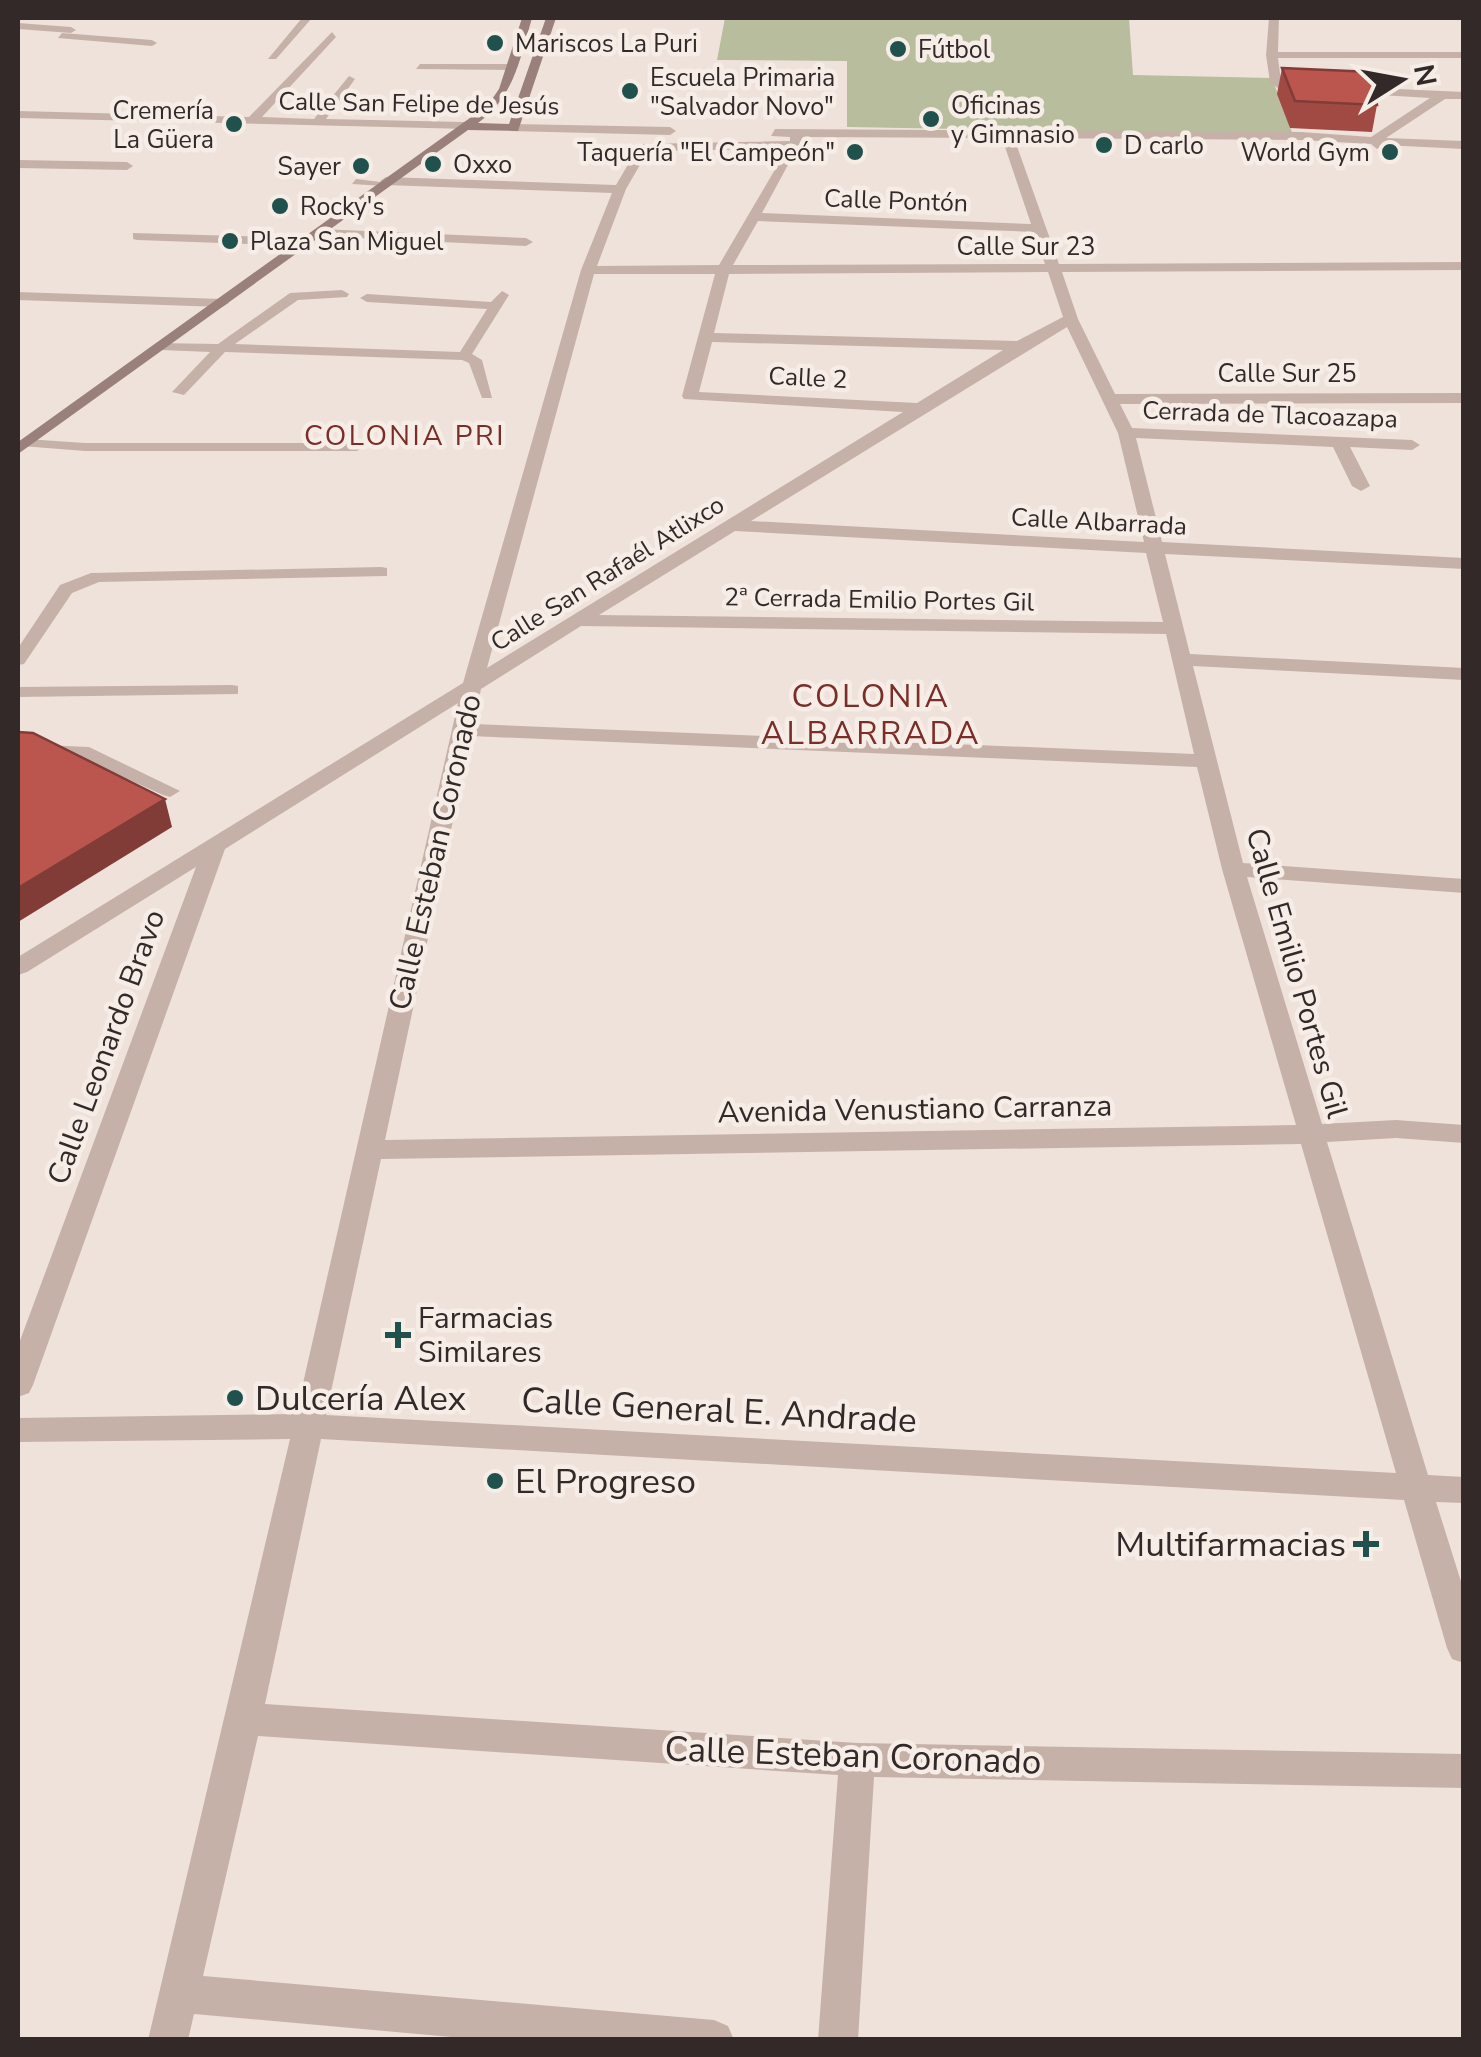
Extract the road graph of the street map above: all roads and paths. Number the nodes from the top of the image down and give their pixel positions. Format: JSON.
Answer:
{"nodes":[{"id":1,"x":306,"y":18,"type":"edge"},
{"id":2,"x":527,"y":18,"type":"edge"},
{"id":3,"x":550,"y":18,"type":"edge"},
{"id":4,"x":1274,"y":18,"type":"edge"},
{"id":5,"x":18,"y":26,"type":"edge"},
{"id":6,"x":332,"y":35,"type":"dead end"},
{"id":7,"x":152,"y":43,"type":"dead end"},
{"id":8,"x":1272,"y":55,"type":"junction"},
{"id":9,"x":1464,"y":55,"type":"edge"},
{"id":10,"x":272,"y":57,"type":"dead end"},
{"id":11,"x":420,"y":67,"type":"dead end"},
{"id":12,"x":512,"y":67,"type":"junction"},
{"id":13,"x":348,"y":80,"type":"dead end"},
{"id":14,"x":1464,"y":82,"type":"edge"},
{"id":15,"x":1442,"y":95,"type":"junction"},
{"id":16,"x":1464,"y":96,"type":"edge"},
{"id":17,"x":18,"y":115,"type":"edge"},
{"id":18,"x":250,"y":122,"type":"junction"},
{"id":19,"x":316,"y":124,"type":"junction"},
{"id":20,"x":464,"y":126,"type":"junction"},
{"id":21,"x":514,"y":128,"type":"junction"},
{"id":22,"x":1008,"y":138,"type":"junction"},
{"id":23,"x":796,"y":139,"type":"junction"},
{"id":24,"x":1376,"y":142,"type":"junction"},
{"id":25,"x":1464,"y":145,"type":"edge"},
{"id":26,"x":18,"y":164,"type":"edge"},
{"id":27,"x":126,"y":166,"type":"dead end"},
{"id":28,"x":356,"y":182,"type":"dead end"},
{"id":29,"x":385,"y":182,"type":"junction"},
{"id":30,"x":620,"y":189,"type":"junction"},
{"id":31,"x":753,"y":218,"type":"junction"},
{"id":32,"x":1038,"y":228,"type":"junction"},
{"id":33,"x":137,"y":236,"type":"dead end"},
{"id":34,"x":314,"y":238,"type":"junction"},
{"id":35,"x":526,"y":242,"type":"dead end"},
{"id":36,"x":1464,"y":266,"type":"edge"},
{"id":37,"x":1052,"y":268,"type":"junction"},
{"id":38,"x":588,"y":270,"type":"junction"},
{"id":39,"x":723,"y":270,"type":"junction"},
{"id":40,"x":342,"y":294,"type":"dead end"},
{"id":41,"x":18,"y":296,"type":"edge"},
{"id":42,"x":367,"y":298,"type":"dead end"},
{"id":43,"x":222,"y":303,"type":"junction"},
{"id":44,"x":1071,"y":318,"type":"junction"},
{"id":45,"x":708,"y":337,"type":"junction"},
{"id":46,"x":161,"y":346,"type":"junction"},
{"id":47,"x":1020,"y":346,"type":"junction"},
{"id":48,"x":221,"y":348,"type":"junction"},
{"id":49,"x":464,"y":356,"type":"junction"},
{"id":50,"x":179,"y":392,"type":"dead end"},
{"id":51,"x":487,"y":395,"type":"dead end"},
{"id":52,"x":1464,"y":398,"type":"edge"},
{"id":53,"x":1111,"y":399,"type":"junction"},
{"id":54,"x":924,"y":408,"type":"junction"},
{"id":55,"x":1126,"y":432,"type":"junction"},
{"id":56,"x":1339,"y":442,"type":"junction"},
{"id":57,"x":1412,"y":445,"type":"dead end"},
{"id":58,"x":22,"y":446,"type":"edge"},
{"id":59,"x":357,"y":447,"type":"dead end"},
{"id":60,"x":1361,"y":486,"type":"dead end"},
{"id":61,"x":731,"y":525,"type":"junction"},
{"id":62,"x":1158,"y":550,"type":"junction"},
{"id":63,"x":1464,"y":564,"type":"edge"},
{"id":64,"x":381,"y":572,"type":"dead end"},
{"id":65,"x":582,"y":621,"type":"junction"},
{"id":66,"x":1175,"y":628,"type":"junction"},
{"id":67,"x":1181,"y":659,"type":"junction"},
{"id":68,"x":18,"y":660,"type":"edge"},
{"id":69,"x":1464,"y":674,"type":"edge"},
{"id":70,"x":472,"y":686,"type":"junction"},
{"id":71,"x":232,"y":690,"type":"dead end"},
{"id":72,"x":18,"y":692,"type":"edge"},
{"id":73,"x":465,"y":730,"type":"junction"},
{"id":74,"x":18,"y":750,"type":"edge"},
{"id":75,"x":1204,"y":761,"type":"junction"},
{"id":76,"x":170,"y":792,"type":"dead end"},
{"id":77,"x":215,"y":845,"type":"junction"},
{"id":78,"x":1233,"y":869,"type":"junction"},
{"id":79,"x":1464,"y":886,"type":"edge"},
{"id":80,"x":18,"y":967,"type":"edge"},
{"id":81,"x":1308,"y":1131,"type":"junction"},
{"id":82,"x":1464,"y":1134,"type":"edge"},
{"id":83,"x":367,"y":1150,"type":"junction"},
{"id":84,"x":18,"y":1385,"type":"edge"},
{"id":85,"x":306,"y":1426,"type":"junction"},
{"id":86,"x":18,"y":1430,"type":"edge"},
{"id":87,"x":1416,"y":1486,"type":"junction"},
{"id":88,"x":1464,"y":1490,"type":"edge"},
{"id":89,"x":1464,"y":1648,"type":"edge"},
{"id":90,"x":244,"y":1719,"type":"junction"},
{"id":91,"x":857,"y":1760,"type":"junction"},
{"id":92,"x":1464,"y":1770,"type":"edge"},
{"id":93,"x":179,"y":1992,"type":"junction"},
{"id":94,"x":168,"y":2040,"type":"edge"},
{"id":95,"x":714,"y":2040,"type":"edge"},
{"id":96,"x":838,"y":2040,"type":"edge"}],
"edges":[{"from":1,"to":10,"type":"street"},
{"from":2,"to":12,"type":"street"},
{"from":3,"to":21,"type":"street"},
{"from":4,"to":8,"type":"street"},
{"from":5,"to":7,"type":"street"},
{"from":6,"to":18,"type":"street"},
{"from":8,"to":9,"type":"street"},
{"from":8,"to":15,"type":"street"},
{"from":11,"to":12,"type":"street"},
{"from":12,"to":20,"type":"street"},
{"from":13,"to":19,"type":"street"},
{"from":14,"to":15,"type":"street"},
{"from":15,"to":16,"type":"street"},
{"from":15,"to":24,"type":"street"},
{"from":17,"to":18,"type":"street","name":"Calle San Felipe de Jesús"},
{"from":18,"to":19,"type":"street","name":"Calle San Felipe de Jesús"},
{"from":19,"to":20,"type":"street","name":"Calle San Felipe de Jesús"},
{"from":20,"to":21,"type":"street","name":"Calle San Felipe de Jesús"},
{"from":20,"to":29,"type":"street"},
{"from":21,"to":23,"type":"street","name":"Calle San Felipe de Jesús"},
{"from":22,"to":23,"type":"street","name":"Calle San Felipe de Jesús"},
{"from":22,"to":24,"type":"street","name":"Calle San Felipe de Jesús"},
{"from":22,"to":32,"type":"street","name":"Calle Emilio Portes Gil"},
{"from":23,"to":30,"type":"street","name":"Calle Esteban Coronado"},
{"from":23,"to":31,"type":"street"},
{"from":24,"to":25,"type":"street","name":"Calle San Felipe de Jesús"},
{"from":26,"to":27,"type":"street"},
{"from":28,"to":29,"type":"lane"},
{"from":29,"to":30,"type":"street"},
{"from":29,"to":34,"type":"street"},
{"from":30,"to":38,"type":"street","name":"Calle Esteban Coronado"},
{"from":31,"to":32,"type":"street","name":"Calle Pontón"},
{"from":31,"to":39,"type":"street"},
{"from":32,"to":37,"type":"street","name":"Calle Emilio Portes Gil"},
{"from":33,"to":34,"type":"lane"},
{"from":34,"to":35,"type":"street"},
{"from":34,"to":43,"type":"street"},
{"from":36,"to":37,"type":"street","name":"Calle Sur 23"},
{"from":37,"to":39,"type":"street","name":"Calle Sur 23"},
{"from":37,"to":44,"type":"street","name":"Calle Emilio Portes Gil"},
{"from":38,"to":39,"type":"street","name":"Calle Sur 23"},
{"from":38,"to":70,"type":"street","name":"Calle Esteban Coronado"},
{"from":39,"to":45,"type":"street"},
{"from":40,"to":48,"type":"lane"},
{"from":41,"to":43,"type":"lane"},
{"from":42,"to":49,"type":"lane"},
{"from":43,"to":46,"type":"street"},
{"from":44,"to":47,"type":"street","name":"Calle San Rafaél Atlixco"},
{"from":44,"to":53,"type":"street","name":"Calle Emilio Portes Gil"},
{"from":45,"to":47,"type":"street"},
{"from":45,"to":54,"type":"street","name":"Calle 2"},
{"from":46,"to":48,"type":"lane"},
{"from":46,"to":58,"type":"street"},
{"from":47,"to":54,"type":"street","name":"Calle San Rafaél Atlixco"},
{"from":48,"to":49,"type":"lane"},
{"from":48,"to":50,"type":"lane"},
{"from":49,"to":51,"type":"lane"},
{"from":52,"to":53,"type":"street","name":"Calle Sur 25"},
{"from":53,"to":55,"type":"street","name":"Calle Emilio Portes Gil"},
{"from":54,"to":61,"type":"street","name":"Calle San Rafaél Atlixco"},
{"from":55,"to":56,"type":"street","name":"Cerrada de Tlacoazapa"},
{"from":55,"to":62,"type":"street","name":"Calle Emilio Portes Gil"},
{"from":56,"to":57,"type":"street","name":"Cerrada de Tlacoazapa"},
{"from":56,"to":60,"type":"street"},
{"from":58,"to":59,"type":"lane"},
{"from":61,"to":62,"type":"street","name":"Calle Albarrada"},
{"from":61,"to":65,"type":"street","name":"Calle San Rafaél Atlixco"},
{"from":62,"to":63,"type":"street","name":"Calle Albarrada"},
{"from":62,"to":66,"type":"street","name":"Calle Emilio Portes Gil"},
{"from":64,"to":68,"type":"lane"},
{"from":65,"to":66,"type":"street","name":"2ª Cerrada Emilio Portes Gil"},
{"from":65,"to":70,"type":"street","name":"Calle San Rafaél Atlixco"},
{"from":66,"to":67,"type":"street","name":"Calle Emilio Portes Gil"},
{"from":67,"to":69,"type":"street"},
{"from":67,"to":75,"type":"street","name":"Calle Emilio Portes Gil"},
{"from":70,"to":73,"type":"street","name":"Calle Esteban Coronado"},
{"from":70,"to":77,"type":"street","name":"Calle San Rafaél Atlixco"},
{"from":71,"to":72,"type":"lane"},
{"from":73,"to":75,"type":"street"},
{"from":73,"to":83,"type":"street","name":"Calle Esteban Coronado"},
{"from":74,"to":76,"type":"lane"},
{"from":75,"to":78,"type":"street","name":"Calle Emilio Portes Gil"},
{"from":77,"to":80,"type":"street","name":"Calle San Rafaél Atlixco"},
{"from":77,"to":84,"type":"street","name":"Calle Leonardo Bravo"},
{"from":78,"to":79,"type":"street"},
{"from":78,"to":81,"type":"street","name":"Calle Emilio Portes Gil"},
{"from":81,"to":82,"type":"street","name":"Avenida Venustiano Carranza"},
{"from":81,"to":83,"type":"street","name":"Avenida Venustiano Carranza"},
{"from":81,"to":87,"type":"street","name":"Calle Emilio Portes Gil"},
{"from":83,"to":85,"type":"street","name":"Calle Esteban Coronado"},
{"from":85,"to":86,"type":"street","name":"Calle General E. Andrade"},
{"from":85,"to":87,"type":"street","name":"Calle General E. Andrade"},
{"from":85,"to":90,"type":"street","name":"Calle Esteban Coronado"},
{"from":87,"to":88,"type":"street","name":"Calle General E. Andrade"},
{"from":87,"to":89,"type":"street","name":"Calle Emilio Portes Gil"},
{"from":90,"to":91,"type":"street","name":"Calle Esteban Coronado"},
{"from":90,"to":93,"type":"street","name":"Calle Esteban Coronado"},
{"from":91,"to":92,"type":"street","name":"Calle Esteban Coronado"},
{"from":91,"to":96,"type":"street"},
{"from":93,"to":94,"type":"street","name":"Calle Esteban Coronado"},
{"from":93,"to":95,"type":"street"}]}
